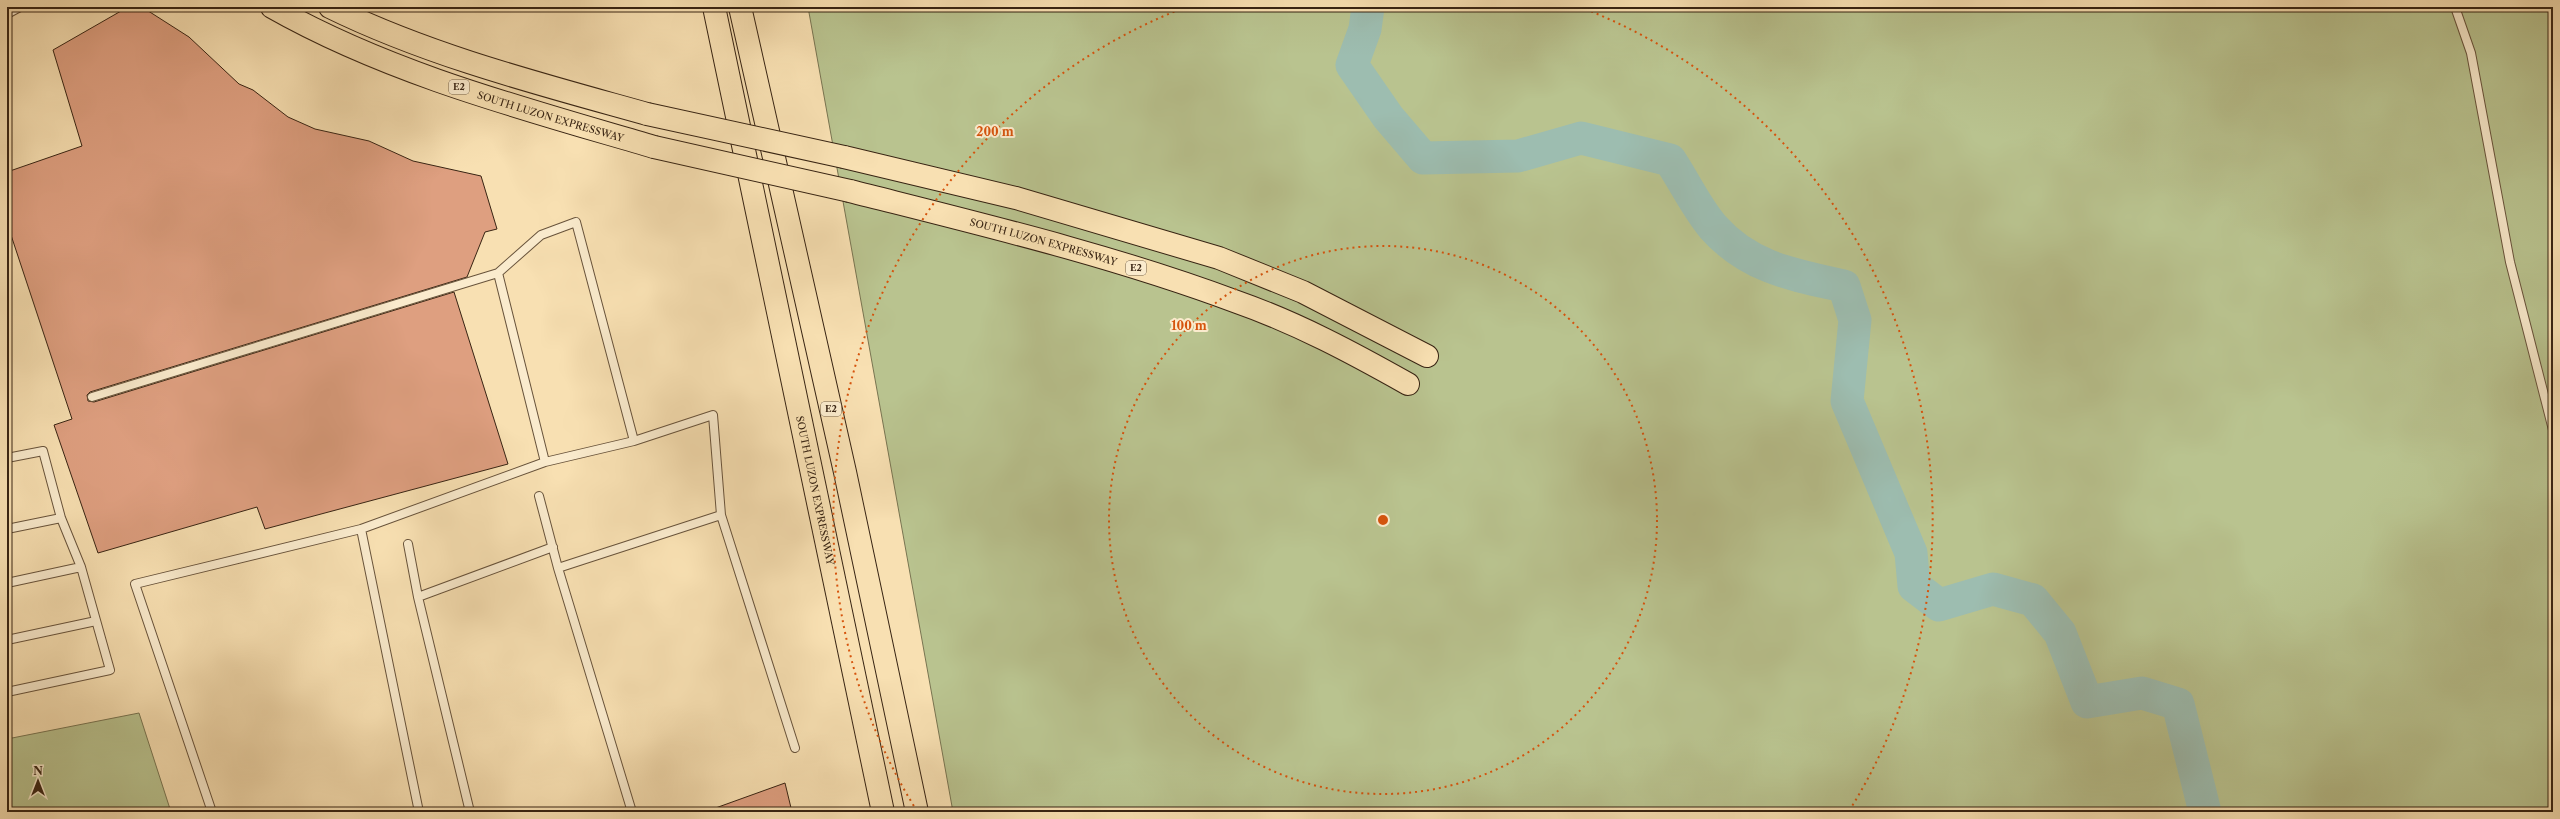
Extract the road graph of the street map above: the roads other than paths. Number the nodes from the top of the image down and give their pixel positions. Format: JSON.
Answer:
{"nodes":[{"id":1,"x":20,"y":7,"type":"edge"},
{"id":2,"x":272,"y":7,"type":"edge"},
{"id":3,"x":330,"y":7,"type":"edge"},
{"id":4,"x":714,"y":7,"type":"edge"},
{"id":5,"x":740,"y":7,"type":"edge"},
{"id":6,"x":2455,"y":7,"type":"edge"},
{"id":7,"x":7,"y":14,"type":"edge"},
{"id":8,"x":498,"y":273,"type":"junction"},
{"id":9,"x":1427,"y":356,"type":"dead end"},
{"id":10,"x":1408,"y":384,"type":"dead end"},
{"id":11,"x":92,"y":397,"type":"dead end"},
{"id":12,"x":2553,"y":430,"type":"edge"},
{"id":13,"x":634,"y":441,"type":"junction"},
{"id":14,"x":7,"y":458,"type":"edge"},
{"id":15,"x":545,"y":462,"type":"junction"},
{"id":16,"x":539,"y":496,"type":"dead end"},
{"id":17,"x":721,"y":515,"type":"junction"},
{"id":18,"x":61,"y":518,"type":"junction"},
{"id":19,"x":7,"y":529,"type":"edge"},
{"id":20,"x":361,"y":529,"type":"junction"},
{"id":21,"x":408,"y":544,"type":"dead end"},
{"id":22,"x":553,"y":547,"type":"junction"},
{"id":23,"x":81,"y":568,"type":"junction"},
{"id":24,"x":558,"y":568,"type":"junction"},
{"id":25,"x":7,"y":583,"type":"edge"},
{"id":26,"x":418,"y":597,"type":"junction"},
{"id":27,"x":96,"y":621,"type":"junction"},
{"id":28,"x":7,"y":640,"type":"edge"},
{"id":29,"x":7,"y":692,"type":"edge"},
{"id":30,"x":795,"y":748,"type":"dead end"},
{"id":31,"x":212,"y":812,"type":"edge"},
{"id":32,"x":419,"y":812,"type":"edge"},
{"id":33,"x":470,"y":812,"type":"edge"},
{"id":34,"x":632,"y":812,"type":"edge"},
{"id":35,"x":883,"y":812,"type":"edge"},
{"id":36,"x":917,"y":812,"type":"edge"}],
"edges":[{"from":1,"to":7,"type":"lane"},
{"from":2,"to":10,"type":"highway","name":"SOUTH LUZON EXPRESSWAY","number":"E2","bridge":true},
{"from":3,"to":9,"type":"highway","bridge":true},
{"from":4,"to":35,"type":"highway","name":"SOUTH LUZON EXPRESSWAY"},
{"from":5,"to":36,"type":"highway","number":"E2"},
{"from":6,"to":12,"type":"lane"},
{"from":8,"to":11,"type":"lane"},
{"from":8,"to":13,"type":"lane"},
{"from":8,"to":15,"type":"lane"},
{"from":13,"to":15,"type":"lane"},
{"from":13,"to":17,"type":"lane"},
{"from":14,"to":18,"type":"lane"},
{"from":15,"to":20,"type":"lane"},
{"from":16,"to":22,"type":"lane"},
{"from":17,"to":24,"type":"lane"},
{"from":17,"to":30,"type":"lane"},
{"from":18,"to":19,"type":"lane"},
{"from":18,"to":23,"type":"lane"},
{"from":20,"to":31,"type":"lane"},
{"from":20,"to":32,"type":"lane"},
{"from":21,"to":26,"type":"lane"},
{"from":22,"to":24,"type":"lane"},
{"from":22,"to":26,"type":"lane"},
{"from":23,"to":25,"type":"lane"},
{"from":23,"to":27,"type":"lane"},
{"from":24,"to":34,"type":"lane"},
{"from":26,"to":33,"type":"lane"},
{"from":27,"to":28,"type":"lane"},
{"from":27,"to":29,"type":"lane"}]}
